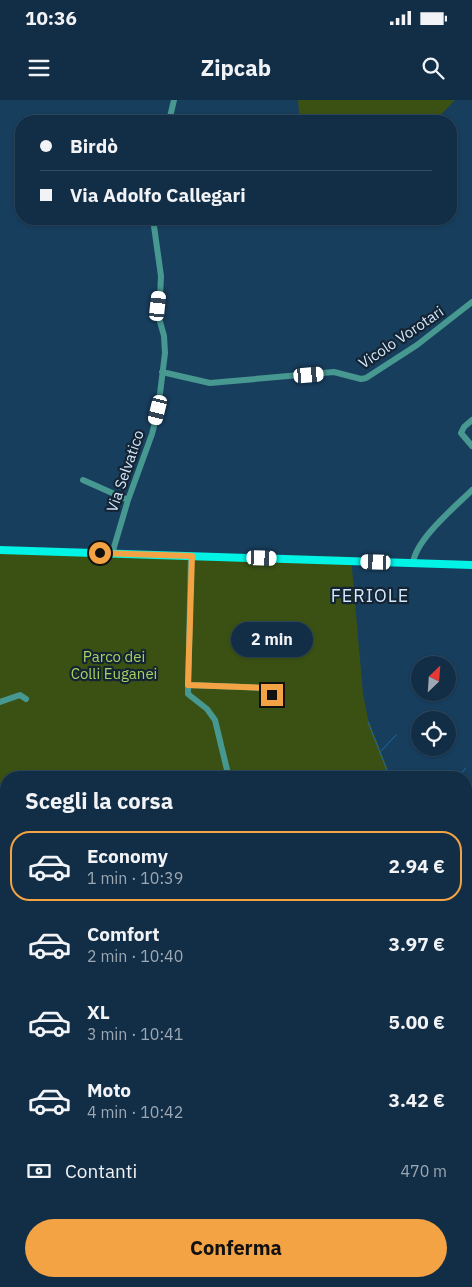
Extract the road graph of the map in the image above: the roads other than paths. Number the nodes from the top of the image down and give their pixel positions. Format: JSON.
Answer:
{"nodes":[{"id":1,"x":174,"y":100,"type":"edge"},
{"id":2,"x":170,"y":115,"type":"edge"},
{"id":3,"x":155,"y":225,"type":"edge"},
{"id":4,"x":472,"y":302,"type":"edge"},
{"id":5,"x":162,"y":372,"type":"junction"},
{"id":6,"x":472,"y":420,"type":"edge"},
{"id":7,"x":472,"y":446,"type":"edge"},
{"id":8,"x":83,"y":480,"type":"dead end"},
{"id":9,"x":472,"y":490,"type":"edge"},
{"id":10,"x":128,"y":500,"type":"junction"},
{"id":11,"x":0,"y":550,"type":"edge"},
{"id":12,"x":112,"y":554,"type":"junction"},
{"id":13,"x":192,"y":556,"type":"junction"},
{"id":14,"x":413,"y":563,"type":"junction"},
{"id":15,"x":472,"y":565,"type":"edge"},
{"id":16,"x":188,"y":685,"type":"junction"},
{"id":17,"x":26,"y":699,"type":"dead end"},
{"id":18,"x":273,"y":699,"type":"dead end"},
{"id":19,"x":0,"y":702,"type":"edge"},
{"id":20,"x":227,"y":771,"type":"edge"}],
"edges":[{"from":1,"to":2,"type":"street"},
{"from":3,"to":5,"type":"street","name":"Via Selvatico"},
{"from":4,"to":5,"type":"street","name":"Vicolo Vorotari"},
{"from":5,"to":10,"type":"street","name":"Via Selvatico"},
{"from":6,"to":7,"type":"street"},
{"from":8,"to":10,"type":"street"},
{"from":9,"to":14,"type":"street"},
{"from":10,"to":12,"type":"street","name":"Via Selvatico"},
{"from":11,"to":12,"type":"main road"},
{"from":12,"to":13,"type":"main road"},
{"from":13,"to":14,"type":"main road"},
{"from":13,"to":16,"type":"street"},
{"from":14,"to":15,"type":"main road"},
{"from":16,"to":18,"type":"street"},
{"from":16,"to":20,"type":"street"},
{"from":17,"to":19,"type":"street"}]}
